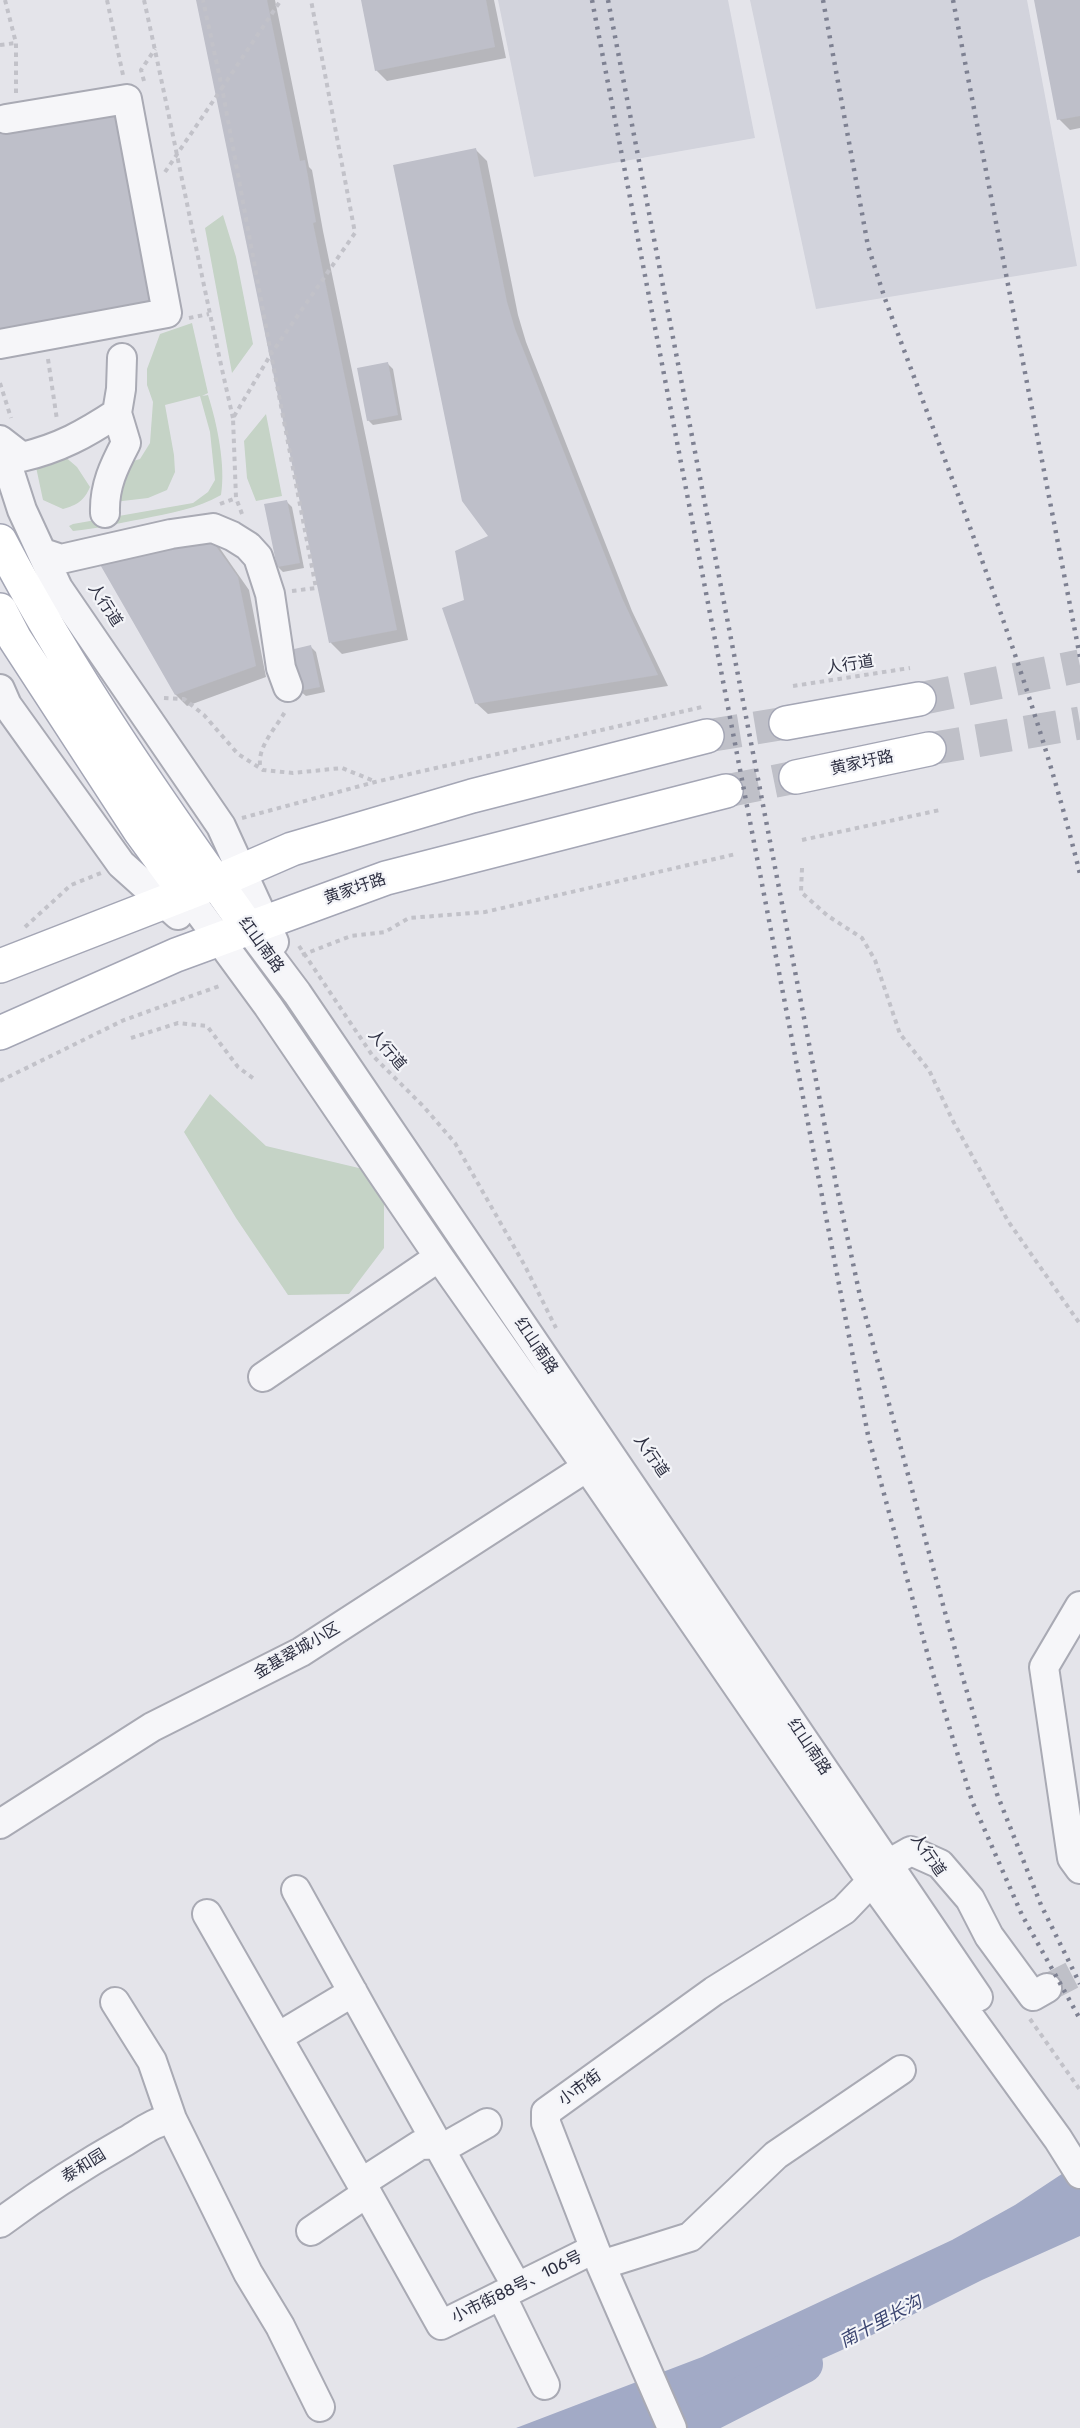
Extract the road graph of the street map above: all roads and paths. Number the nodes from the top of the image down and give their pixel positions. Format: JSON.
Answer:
{"nodes":[{"id":1,"x":5,"y":0,"type":"edge"},
{"id":2,"x":107,"y":0,"type":"edge"},
{"id":3,"x":144,"y":0,"type":"edge"},
{"id":4,"x":203,"y":0,"type":"edge"},
{"id":5,"x":281,"y":0,"type":"edge"},
{"id":6,"x":311,"y":0,"type":"edge"},
{"id":7,"x":16,"y":43,"type":"junction"},
{"id":8,"x":0,"y":45,"type":"edge"},
{"id":9,"x":113,"y":79,"type":"dead end"},
{"id":10,"x":222,"y":88,"type":"junction"},
{"id":11,"x":6,"y":119,"type":"joint"},
{"id":12,"x":178,"y":155,"type":"junction"},
{"id":13,"x":167,"y":184,"type":"dead end"},
{"id":14,"x":209,"y":314,"type":"junction"},
{"id":15,"x":186,"y":318,"type":"dead end"},
{"id":16,"x":0,"y":344,"type":"edge"},
{"id":17,"x":271,"y":354,"type":"junction"},
{"id":18,"x":48,"y":358,"type":"dead end"},
{"id":19,"x":122,"y":358,"type":"dead end"},
{"id":20,"x":0,"y":382,"type":"edge"},
{"id":21,"x":117,"y":413,"type":"junction"},
{"id":22,"x":233,"y":418,"type":"junction"},
{"id":23,"x":58,"y":424,"type":"dead end"},
{"id":24,"x":7,"y":446,"type":"edge"},
{"id":25,"x":105,"y":513,"type":"dead end"},
{"id":26,"x":0,"y":541,"type":"edge"},
{"id":27,"x":248,"y":546,"type":"junction"},
{"id":28,"x":43,"y":553,"type":"junction"},
{"id":29,"x":270,"y":594,"type":"junction"},
{"id":30,"x":0,"y":610,"type":"edge"},
{"id":31,"x":915,"y":683,"type":"joint"},
{"id":32,"x":794,"y":686,"type":"dead end"},
{"id":33,"x":288,"y":687,"type":"joint"},
{"id":34,"x":0,"y":689,"type":"edge"},
{"id":35,"x":156,"y":696,"type":"dead end"},
{"id":36,"x":704,"y":722,"type":"joint"},
{"id":37,"x":786,"y":723,"type":"tunnel mouth"},
{"id":38,"x":928,"y":749,"type":"tunnel mouth"},
{"id":39,"x":260,"y":765,"type":"dead end"},
{"id":40,"x":796,"y":777,"type":"tunnel mouth"},
{"id":41,"x":375,"y":782,"type":"junction"},
{"id":42,"x":726,"y":792,"type":"tunnel mouth"},
{"id":43,"x":940,"y":810,"type":"dead end"},
{"id":44,"x":221,"y":826,"type":"junction"},
{"id":45,"x":802,"y":840,"type":"dead end"},
{"id":46,"x":736,"y":854,"type":"dead end"},
{"id":47,"x":122,"y":864,"type":"junction"},
{"id":48,"x":802,"y":868,"type":"dead end"},
{"id":49,"x":229,"y":877,"type":"junction"},
{"id":50,"x":175,"y":898,"type":"junction"},
{"id":51,"x":22,"y":930,"type":"dead end"},
{"id":52,"x":245,"y":930,"type":"junction"},
{"id":53,"x":293,"y":958,"type":"junction"},
{"id":54,"x":0,"y":966,"type":"edge"},
{"id":55,"x":244,"y":973,"type":"junction"},
{"id":56,"x":297,"y":993,"type":"junction"},
{"id":57,"x":0,"y":1033,"type":"edge"},
{"id":58,"x":131,"y":1038,"type":"dead end"},
{"id":59,"x":254,"y":1079,"type":"dead end"},
{"id":60,"x":0,"y":1081,"type":"edge"},
{"id":61,"x":439,"y":1257,"type":"junction"},
{"id":62,"x":1080,"y":1324,"type":"edge"},
{"id":63,"x":560,"y":1335,"type":"dead end"},
{"id":64,"x":263,"y":1377,"type":"dead end"},
{"id":65,"x":587,"y":1467,"type":"junction"},
{"id":66,"x":1080,"y":1606,"type":"edge"},
{"id":67,"x":0,"y":1824,"type":"edge"},
{"id":68,"x":1080,"y":1869,"type":"edge"},
{"id":69,"x":880,"y":1873,"type":"junction"},
{"id":70,"x":296,"y":1890,"type":"dead end"},
{"id":71,"x":207,"y":1914,"type":"dead end"},
{"id":72,"x":1047,"y":1988,"type":"tunnel mouth"},
{"id":73,"x":353,"y":1992,"type":"junction"},
{"id":74,"x":115,"y":2002,"type":"dead end"},
{"id":75,"x":1026,"y":2013,"type":"dead end"},
{"id":76,"x":278,"y":2037,"type":"junction"},
{"id":77,"x":901,"y":2070,"type":"dead end"},
{"id":78,"x":1080,"y":2090,"type":"edge"},
{"id":79,"x":172,"y":2119,"type":"junction"},
{"id":80,"x":487,"y":2123,"type":"dead end"},
{"id":81,"x":1069,"y":2138,"type":"edge"},
{"id":82,"x":1080,"y":2174,"type":"edge"},
{"id":83,"x":364,"y":2188,"type":"junction"},
{"id":84,"x":0,"y":2223,"type":"edge"},
{"id":85,"x":311,"y":2231,"type":"dead end"},
{"id":86,"x":598,"y":2257,"type":"junction"},
{"id":87,"x":509,"y":2291,"type":"junction"},
{"id":88,"x":545,"y":2385,"type":"dead end"},
{"id":89,"x":320,"y":2407,"type":"dead end"},
{"id":90,"x":672,"y":2428,"type":"edge"}],
"edges":[{"from":1,"to":7,"type":"path"},
{"from":2,"to":9,"type":"path"},
{"from":3,"to":12,"type":"path"},
{"from":4,"to":10,"type":"path"},
{"from":5,"to":10,"type":"path"},
{"from":6,"to":17,"type":"path"},
{"from":7,"to":8,"type":"path"},
{"from":7,"to":11,"type":"path"},
{"from":10,"to":12,"type":"path"},
{"from":10,"to":17,"type":"path"},
{"from":11,"to":16,"type":"street"},
{"from":12,"to":13,"type":"path"},
{"from":12,"to":14,"type":"path"},
{"from":14,"to":15,"type":"path"},
{"from":14,"to":22,"type":"path"},
{"from":17,"to":22,"type":"path"},
{"from":17,"to":29,"type":"path"},
{"from":18,"to":23,"type":"path"},
{"from":19,"to":21,"type":"street"},
{"from":20,"to":24,"type":"path"},
{"from":21,"to":24,"type":"street"},
{"from":21,"to":25,"type":"street"},
{"from":22,"to":27,"type":"path"},
{"from":24,"to":28,"type":"street"},
{"from":26,"to":49,"type":"main road","name":"红山南路"},
{"from":27,"to":28,"type":"street"},
{"from":27,"to":29,"type":"street"},
{"from":28,"to":44,"type":"street"},
{"from":29,"to":33,"type":"street"},
{"from":30,"to":50,"type":"main road","name":"红山南路"},
{"from":31,"to":32,"type":"path","name":"人行道"},
{"from":31,"to":37,"type":"main road"},
{"from":33,"to":39,"type":"path"},
{"from":34,"to":47,"type":"street"},
{"from":35,"to":41,"type":"path"},
{"from":36,"to":41,"type":"path"},
{"from":36,"to":49,"type":"main road"},
{"from":38,"to":40,"type":"main road","name":"黄家圩路"},
{"from":41,"to":44,"type":"path"},
{"from":42,"to":52,"type":"main road","name":"黄家圩路"},
{"from":43,"to":45,"type":"path"},
{"from":44,"to":49,"type":"street"},
{"from":46,"to":53,"type":"path"},
{"from":47,"to":50,"type":"street"},
{"from":47,"to":51,"type":"path"},
{"from":48,"to":62,"type":"path"},
{"from":49,"to":50,"type":"main road"},
{"from":49,"to":52,"type":"main road","name":"红山南路"},
{"from":50,"to":52,"type":"street","name":"红山南路"},
{"from":50,"to":54,"type":"main road"},
{"from":52,"to":53,"type":"street"},
{"from":52,"to":53,"type":"path","name":"人行道"},
{"from":52,"to":55,"type":"street","name":"红山南路"},
{"from":52,"to":56,"type":"street","name":"红山南路"},
{"from":52,"to":57,"type":"main road","name":"黄家圩路"},
{"from":53,"to":56,"type":"street"},
{"from":53,"to":63,"type":"path","name":"人行道"},
{"from":55,"to":60,"type":"path"},
{"from":55,"to":61,"type":"street","name":"红山南路"},
{"from":56,"to":69,"type":"street","name":"红山南路"},
{"from":58,"to":59,"type":"path"},
{"from":61,"to":64,"type":"street"},
{"from":61,"to":65,"type":"street","name":"红山南路"},
{"from":65,"to":67,"type":"street","name":"金基翠城小区"},
{"from":65,"to":69,"type":"street","name":"红山南路"},
{"from":66,"to":68,"type":"street"},
{"from":69,"to":72,"type":"street"},
{"from":69,"to":81,"type":"street","name":"红山南路"},
{"from":69,"to":86,"type":"street","name":"小市街"},
{"from":70,"to":73,"type":"street"},
{"from":71,"to":76,"type":"street"},
{"from":73,"to":76,"type":"street"},
{"from":73,"to":87,"type":"street"},
{"from":74,"to":79,"type":"street"},
{"from":75,"to":78,"type":"path"},
{"from":76,"to":83,"type":"street"},
{"from":77,"to":86,"type":"street","name":"小市街88号、106号"},
{"from":79,"to":84,"type":"street","name":"泰和园"},
{"from":79,"to":89,"type":"street"},
{"from":80,"to":83,"type":"street"},
{"from":81,"to":82,"type":"street","name":"红山南路"},
{"from":83,"to":85,"type":"street"},
{"from":83,"to":87,"type":"street","name":"小市街88号、106号"},
{"from":86,"to":87,"type":"street","name":"小市街88号、106号"},
{"from":86,"to":90,"type":"street","name":"小市街"},
{"from":87,"to":88,"type":"street"}]}
